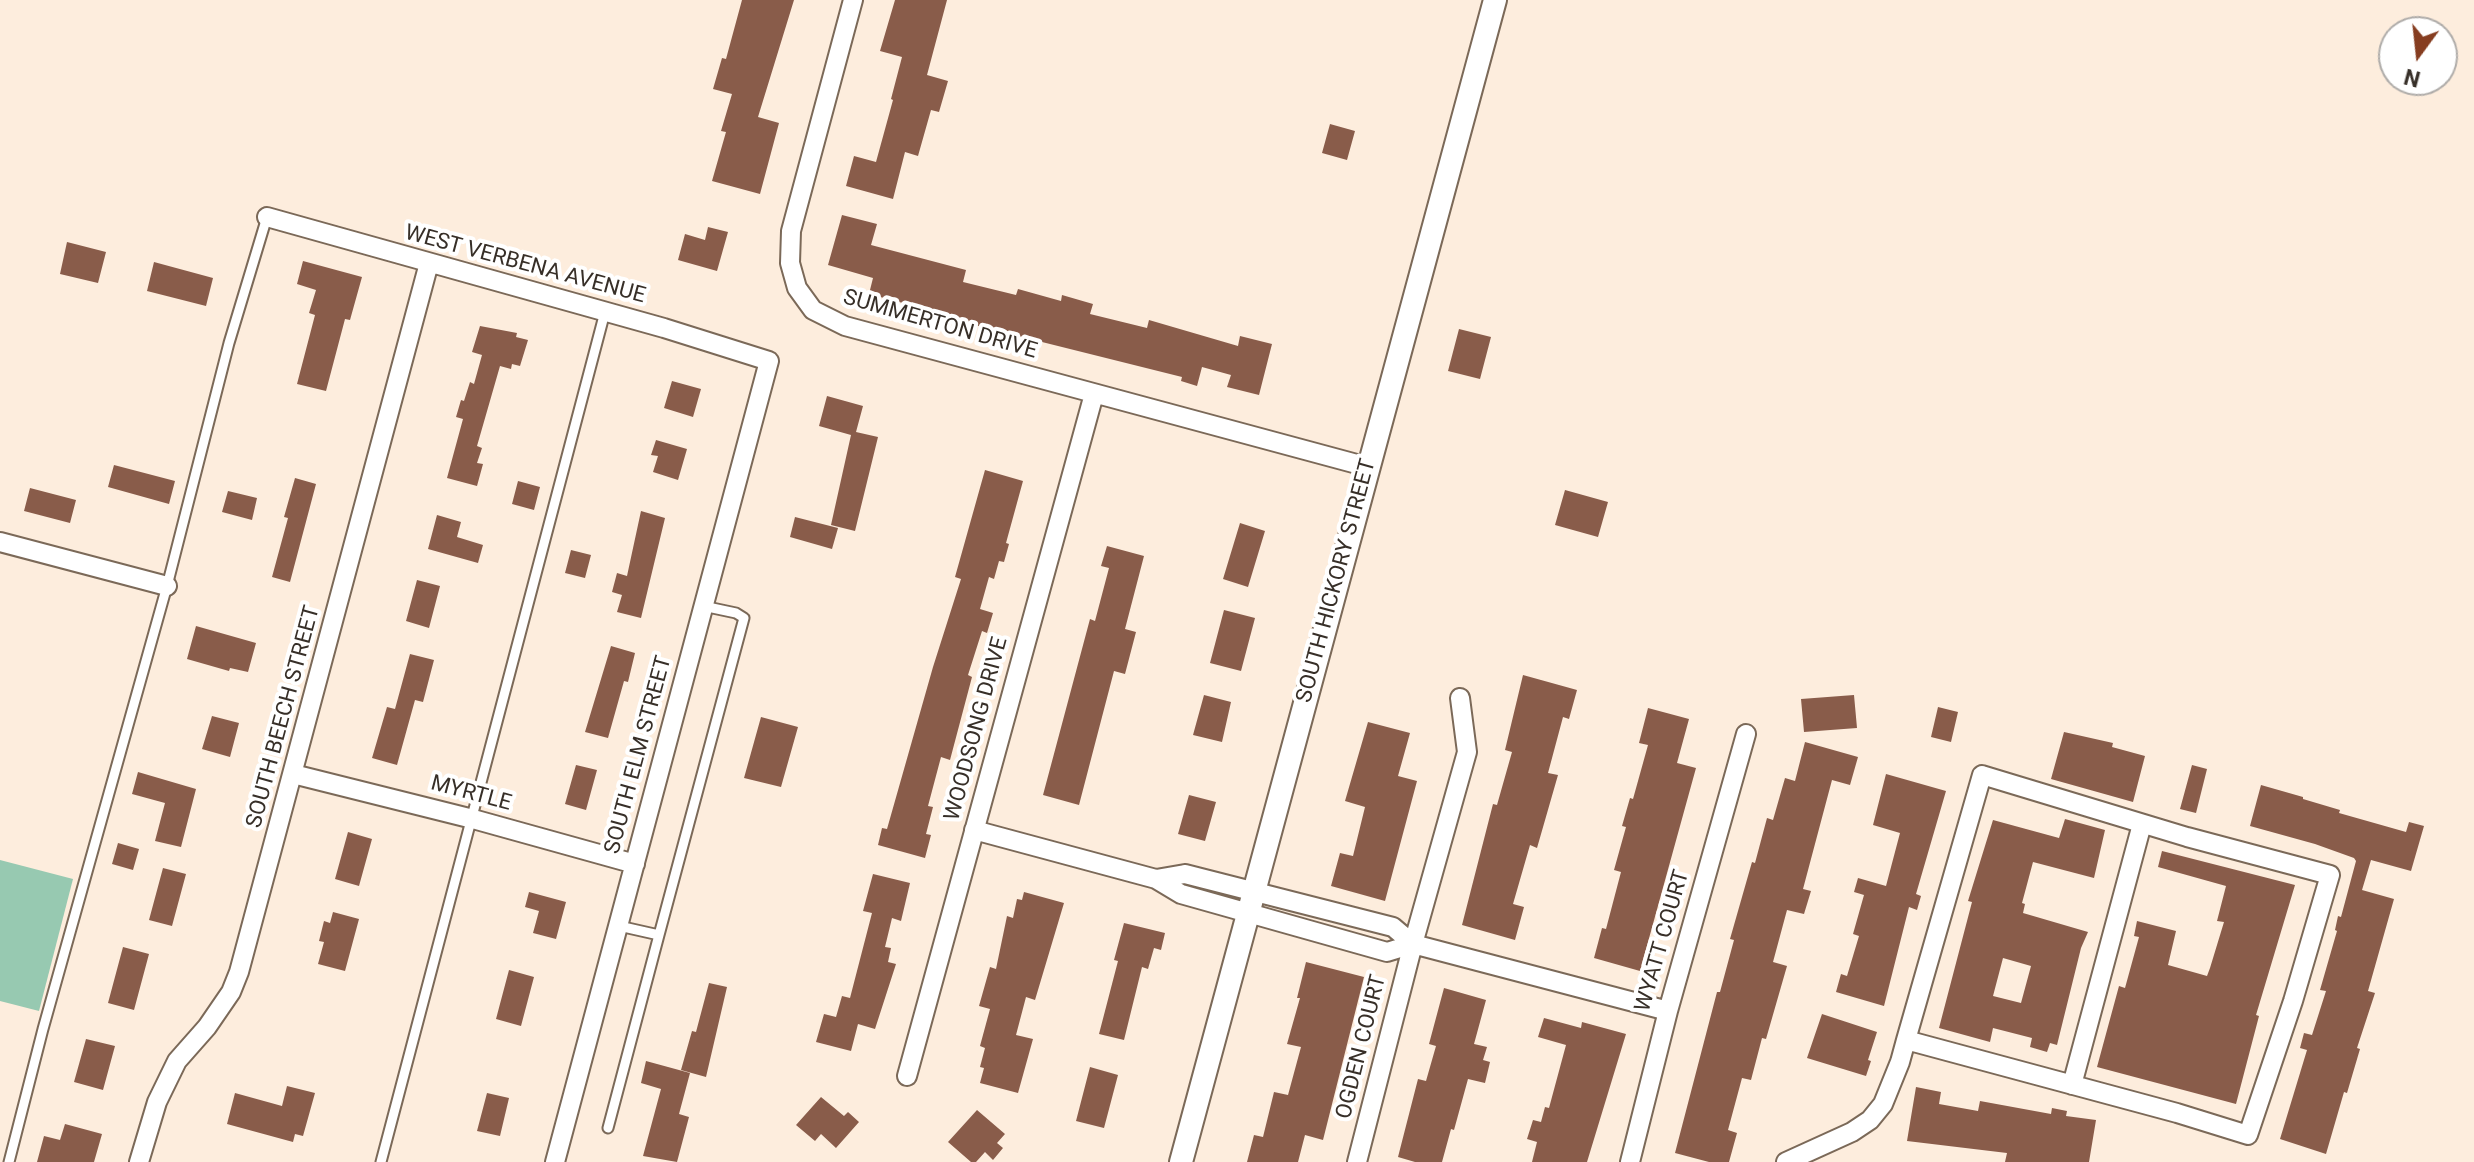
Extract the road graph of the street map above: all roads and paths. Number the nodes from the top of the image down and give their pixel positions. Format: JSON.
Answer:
{"nodes":[{"id":1,"x":853,"y":0,"type":"edge"},
{"id":2,"x":1495,"y":0,"type":"edge"},
{"id":3,"x":267,"y":217,"type":"joint"},
{"id":4,"x":429,"y":263,"type":"junction"},
{"id":5,"x":605,"y":312,"type":"junction"},
{"id":6,"x":769,"y":361,"type":"joint"},
{"id":7,"x":1094,"y":394,"type":"junction"},
{"id":8,"x":1368,"y":467,"type":"junction"},
{"id":9,"x":0,"y":542,"type":"edge"},
{"id":10,"x":167,"y":586,"type":"junction"},
{"id":11,"x":703,"y":606,"type":"junction"},
{"id":12,"x":1460,"y":698,"type":"dead end"},
{"id":13,"x":1746,"y":734,"type":"dead end"},
{"id":14,"x":293,"y":774,"type":"junction"},
{"id":15,"x":473,"y":819,"type":"junction"},
{"id":16,"x":2142,"y":824,"type":"junction"},
{"id":17,"x":974,"y":830,"type":"junction"},
{"id":18,"x":635,"y":864,"type":"junction"},
{"id":19,"x":1156,"y":879,"type":"junction"},
{"id":20,"x":1254,"y":891,"type":"junction"},
{"id":21,"x":1248,"y":914,"type":"junction"},
{"id":22,"x":619,"y":926,"type":"junction"},
{"id":23,"x":659,"y":935,"type":"junction"},
{"id":24,"x":1413,"y":944,"type":"junction"},
{"id":25,"x":1668,"y":1011,"type":"junction"},
{"id":26,"x":1906,"y":1040,"type":"junction"},
{"id":27,"x":907,"y":1076,"type":"dead end"},
{"id":28,"x":2072,"y":1085,"type":"junction"},
{"id":29,"x":608,"y":1128,"type":"dead end"},
{"id":30,"x":1805,"y":1156,"type":"edge"},
{"id":31,"x":9,"y":1162,"type":"edge"},
{"id":32,"x":139,"y":1162,"type":"edge"},
{"id":33,"x":381,"y":1162,"type":"edge"},
{"id":34,"x":555,"y":1162,"type":"edge"},
{"id":35,"x":1181,"y":1162,"type":"edge"},
{"id":36,"x":1357,"y":1162,"type":"edge"},
{"id":37,"x":1630,"y":1162,"type":"edge"},
{"id":38,"x":1786,"y":1162,"type":"edge"}],
"edges":[{"from":1,"to":7,"type":"street","name":"SUMMERTON DRIVE"},
{"from":2,"to":8,"type":"street","name":"SOUTH HICKORY STREET"},
{"from":3,"to":4,"type":"street","name":"WEST VERBENA AVENUE"},
{"from":3,"to":10,"type":"lane"},
{"from":4,"to":5,"type":"street","name":"WEST VERBENA AVENUE"},
{"from":4,"to":14,"type":"street","name":"SOUTH BEECH STREET"},
{"from":5,"to":6,"type":"street","name":"WEST VERBENA AVENUE"},
{"from":5,"to":15,"type":"lane"},
{"from":6,"to":11,"type":"street","name":"SOUTH ELM STREET"},
{"from":7,"to":8,"type":"street","name":"SUMMERTON DRIVE"},
{"from":7,"to":17,"type":"street","name":"WOODSONG DRIVE"},
{"from":8,"to":20,"type":"street","name":"SOUTH HICKORY STREET"},
{"from":9,"to":10,"type":"street"},
{"from":10,"to":31,"type":"lane"},
{"from":11,"to":18,"type":"street","name":"SOUTH ELM STREET"},
{"from":11,"to":23,"type":"lane"},
{"from":12,"to":24,"type":"street","name":"OGDEN COURT"},
{"from":13,"to":25,"type":"street","name":"WYATT COURT"},
{"from":14,"to":15,"type":"street","name":"MYRTLE"},
{"from":14,"to":32,"type":"street","name":"SOUTH BEECH STREET"},
{"from":15,"to":18,"type":"street","name":"MYRTLE"},
{"from":15,"to":33,"type":"lane"},
{"from":16,"to":26,"type":"street"},
{"from":16,"to":28,"type":"street"},
{"from":16,"to":28,"type":"street"},
{"from":17,"to":19,"type":"street"},
{"from":17,"to":27,"type":"street","name":"WOODSONG DRIVE"},
{"from":18,"to":22,"type":"street","name":"SOUTH ELM STREET"},
{"from":19,"to":20,"type":"street"},
{"from":19,"to":21,"type":"street"},
{"from":20,"to":21,"type":"street","name":"SOUTH HICKORY STREET"},
{"from":20,"to":24,"type":"street"},
{"from":21,"to":24,"type":"street"},
{"from":21,"to":35,"type":"street","name":"SOUTH HICKORY STREET"},
{"from":22,"to":23,"type":"lane"},
{"from":22,"to":34,"type":"street","name":"SOUTH ELM STREET"},
{"from":23,"to":29,"type":"lane"},
{"from":24,"to":25,"type":"street"},
{"from":24,"to":36,"type":"street","name":"OGDEN COURT"},
{"from":25,"to":37,"type":"street","name":"WYATT COURT"},
{"from":26,"to":28,"type":"street"},
{"from":26,"to":30,"type":"street"},
{"from":30,"to":38,"type":"street"}]}
